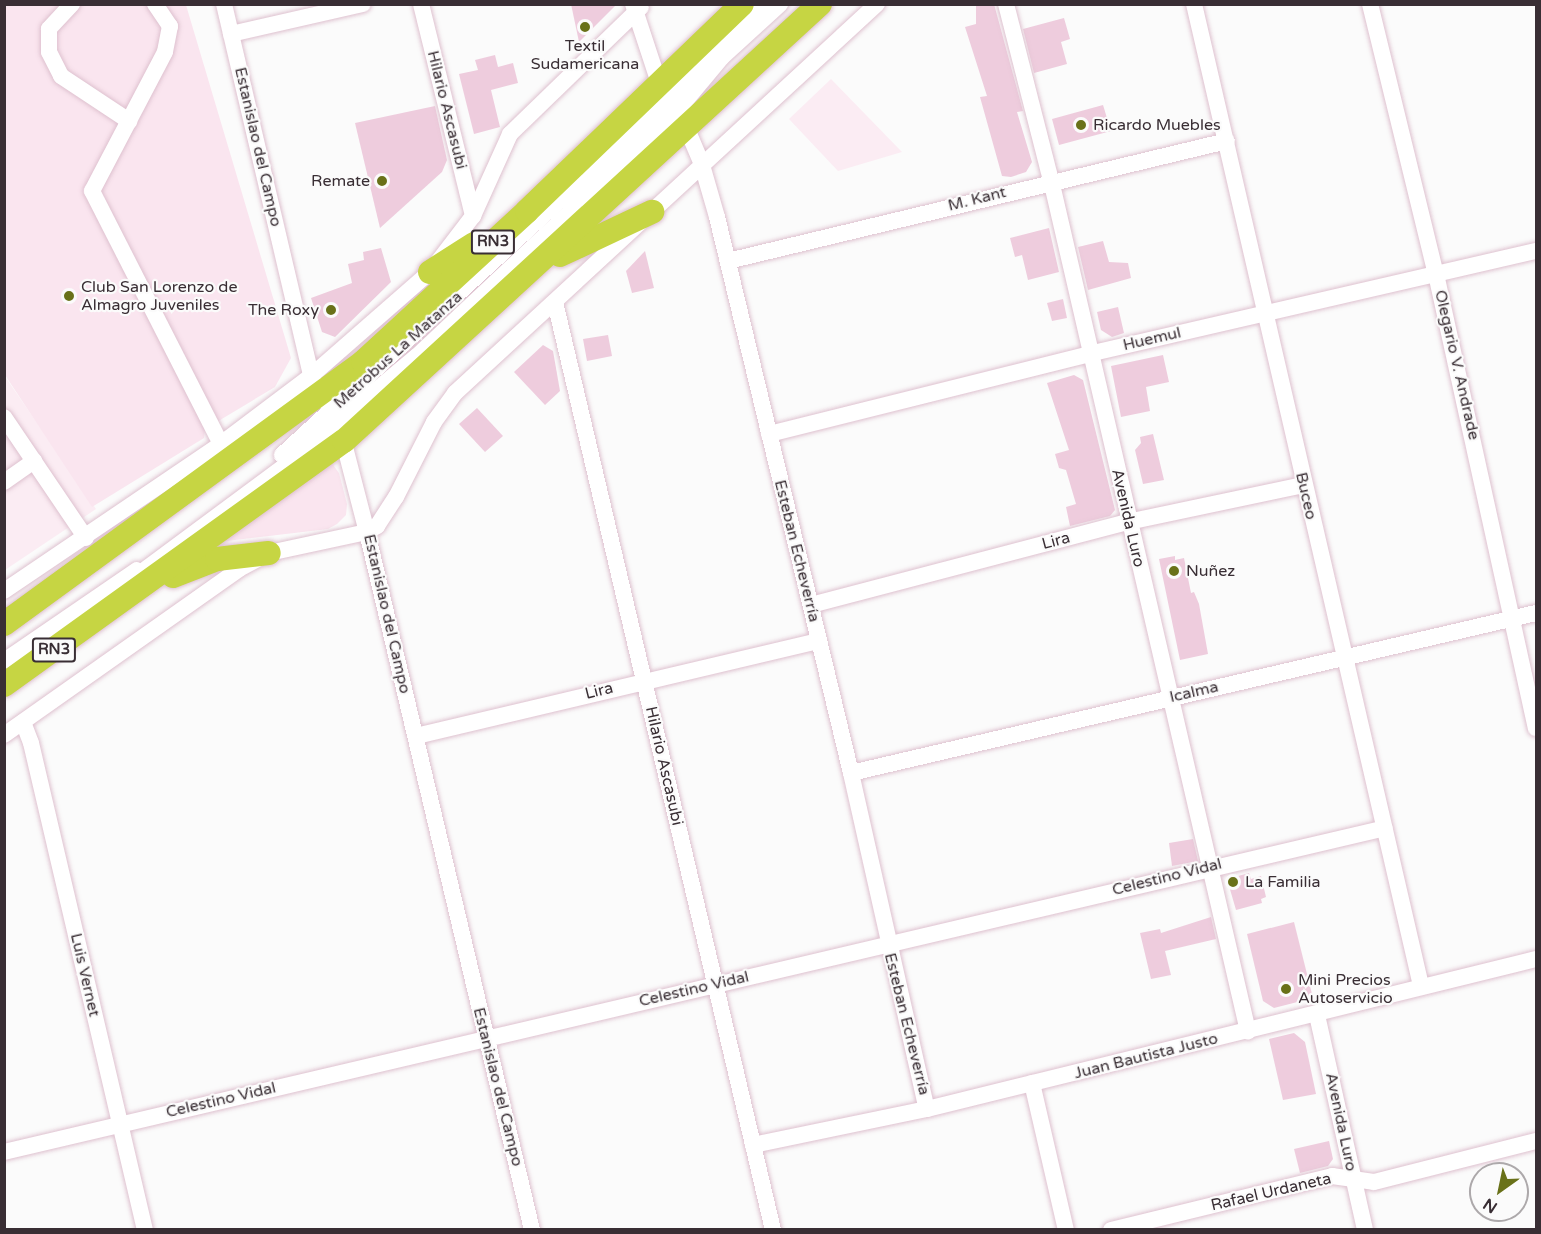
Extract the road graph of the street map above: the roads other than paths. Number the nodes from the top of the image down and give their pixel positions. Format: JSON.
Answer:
{"nodes":[{"id":1,"x":72,"y":4,"type":"edge"},
{"id":2,"x":155,"y":4,"type":"edge"},
{"id":3,"x":224,"y":4,"type":"edge"},
{"id":4,"x":363,"y":4,"type":"edge"},
{"id":5,"x":421,"y":4,"type":"edge"},
{"id":6,"x":742,"y":4,"type":"edge"},
{"id":7,"x":761,"y":4,"type":"edge"},
{"id":8,"x":780,"y":4,"type":"edge"},
{"id":9,"x":820,"y":4,"type":"edge"},
{"id":10,"x":877,"y":4,"type":"edge"},
{"id":11,"x":1006,"y":4,"type":"edge"},
{"id":12,"x":1194,"y":4,"type":"edge"},
{"id":13,"x":1370,"y":4,"type":"edge"},
{"id":14,"x":637,"y":7,"type":"edge"},
{"id":15,"x":231,"y":34,"type":"junction"},
{"id":16,"x":673,"y":106,"type":"junction"},
{"id":17,"x":129,"y":121,"type":"junction"},
{"id":18,"x":1227,"y":141,"type":"junction"},
{"id":19,"x":702,"y":165,"type":"junction"},
{"id":20,"x":1052,"y":180,"type":"junction"},
{"id":21,"x":527,"y":211,"type":"junction"},
{"id":22,"x":652,"y":212,"type":"junction"},
{"id":23,"x":473,"y":216,"type":"junction"},
{"id":24,"x":1536,"y":251,"type":"edge"},
{"id":25,"x":728,"y":261,"type":"junction"},
{"id":26,"x":539,"y":265,"type":"junction"},
{"id":27,"x":430,"y":272,"type":"junction"},
{"id":28,"x":1436,"y":274,"type":"junction"},
{"id":29,"x":555,"y":302,"type":"junction"},
{"id":30,"x":1267,"y":313,"type":"junction"},
{"id":31,"x":1089,"y":354,"type":"junction"},
{"id":32,"x":329,"y":409,"type":"junction"},
{"id":33,"x":4,"y":417,"type":"edge"},
{"id":34,"x":769,"y":434,"type":"junction"},
{"id":35,"x":221,"y":444,"type":"junction"},
{"id":36,"x":34,"y":461,"type":"junction"},
{"id":37,"x":4,"y":482,"type":"edge"},
{"id":38,"x":1303,"y":485,"type":"junction"},
{"id":39,"x":1128,"y":522,"type":"junction"},
{"id":40,"x":367,"y":532,"type":"junction"},
{"id":41,"x":86,"y":538,"type":"junction"},
{"id":42,"x":269,"y":553,"type":"junction"},
{"id":43,"x":4,"y":591,"type":"edge"},
{"id":44,"x":811,"y":605,"type":"junction"},
{"id":45,"x":1536,"y":613,"type":"edge"},
{"id":46,"x":103,"y":615,"type":"junction"},
{"id":47,"x":1514,"y":618,"type":"junction"},
{"id":48,"x":4,"y":624,"type":"edge"},
{"id":49,"x":819,"y":641,"type":"junction"},
{"id":50,"x":1344,"y":658,"type":"junction"},
{"id":51,"x":4,"y":661,"type":"edge"},
{"id":52,"x":4,"y":673,"type":"edge"},
{"id":53,"x":644,"y":680,"type":"junction"},
{"id":54,"x":4,"y":685,"type":"edge"},
{"id":55,"x":1171,"y":697,"type":"junction"},
{"id":56,"x":23,"y":722,"type":"junction"},
{"id":57,"x":1536,"y":728,"type":"edge"},
{"id":58,"x":4,"y":735,"type":"edge"},
{"id":59,"x":416,"y":736,"type":"junction"},
{"id":60,"x":851,"y":773,"type":"junction"},
{"id":61,"x":1385,"y":828,"type":"junction"},
{"id":62,"x":1210,"y":866,"type":"junction"},
{"id":63,"x":888,"y":945,"type":"junction"},
{"id":64,"x":1536,"y":959,"type":"edge"},
{"id":65,"x":715,"y":984,"type":"junction"},
{"id":66,"x":1421,"y":986,"type":"junction"},
{"id":67,"x":1317,"y":1015,"type":"junction"},
{"id":68,"x":1248,"y":1031,"type":"junction"},
{"id":69,"x":486,"y":1037,"type":"junction"},
{"id":70,"x":1032,"y":1083,"type":"junction"},
{"id":71,"x":927,"y":1109,"type":"junction"},
{"id":72,"x":120,"y":1124,"type":"junction"},
{"id":73,"x":1536,"y":1141,"type":"edge"},
{"id":74,"x":753,"y":1144,"type":"junction"},
{"id":75,"x":4,"y":1152,"type":"edge"},
{"id":76,"x":1353,"y":1178,"type":"junction"},
{"id":77,"x":145,"y":1230,"type":"edge"},
{"id":78,"x":532,"y":1230,"type":"edge"},
{"id":79,"x":773,"y":1230,"type":"edge"},
{"id":80,"x":1066,"y":1230,"type":"edge"},
{"id":81,"x":1111,"y":1230,"type":"edge"},
{"id":82,"x":1365,"y":1230,"type":"edge"}],
"edges":[{"from":1,"to":17,"type":"street"},
{"from":2,"to":17,"type":"street"},
{"from":3,"to":15,"type":"street","name":"Estanislao del Campo"},
{"from":4,"to":15,"type":"street"},
{"from":5,"to":23,"type":"street","name":"Hilario Ascasubi"},
{"from":6,"to":16,"type":"highway","number":"RN3"},
{"from":7,"to":16,"type":"street","name":"Metrobus La Matanza"},
{"from":8,"to":16,"type":"street","name":"Metrobus La Matanza"},
{"from":9,"to":16,"type":"highway","number":"RN3"},
{"from":10,"to":19,"type":"street"},
{"from":11,"to":20,"type":"street","name":"Avenida Luro"},
{"from":12,"to":18,"type":"street","name":"Buceo"},
{"from":13,"to":28,"type":"street","name":"Olegario V. Andrade"},
{"from":14,"to":16,"type":"street","name":"Esteban Echeverría"},
{"from":14,"to":23,"type":"street"},
{"from":15,"to":32,"type":"street","name":"Estanislao del Campo"},
{"from":16,"to":19,"type":"street","name":"Esteban Echeverría"},
{"from":16,"to":21,"type":"highway","number":"RN3"},
{"from":16,"to":26,"type":"highway","number":"RN3"},
{"from":16,"to":32,"type":"street","name":"Metrobus La Matanza"},
{"from":17,"to":35,"type":"street"},
{"from":18,"to":20,"type":"street","name":"M. Kant"},
{"from":18,"to":30,"type":"street","name":"Buceo"},
{"from":19,"to":22,"type":"street"},
{"from":19,"to":25,"type":"street","name":"Esteban Echeverría"},
{"from":20,"to":25,"type":"street","name":"M. Kant"},
{"from":20,"to":31,"type":"street","name":"Avenida Luro"},
{"from":21,"to":27,"type":"highway"},
{"from":21,"to":32,"type":"highway","number":"RN3"},
{"from":22,"to":26,"type":"highway"},
{"from":22,"to":29,"type":"street"},
{"from":23,"to":27,"type":"street"},
{"from":24,"to":28,"type":"street","name":"Huemul"},
{"from":25,"to":34,"type":"street","name":"Esteban Echeverría"},
{"from":26,"to":32,"type":"highway","number":"RN3"},
{"from":27,"to":32,"type":"street"},
{"from":28,"to":30,"type":"street","name":"Huemul"},
{"from":28,"to":47,"type":"street","name":"Olegario V. Andrade"},
{"from":29,"to":40,"type":"street"},
{"from":29,"to":53,"type":"street","name":"Hilario Ascasubi"},
{"from":30,"to":31,"type":"street","name":"Huemul"},
{"from":30,"to":38,"type":"street","name":"Buceo"},
{"from":31,"to":34,"type":"street","name":"Huemul"},
{"from":31,"to":39,"type":"street","name":"Avenida Luro"},
{"from":32,"to":35,"type":"street"},
{"from":32,"to":40,"type":"street","name":"Estanislao del Campo"},
{"from":32,"to":46,"type":"highway","number":"RN3"},
{"from":32,"to":48,"type":"highway","number":"RN3"},
{"from":32,"to":51,"type":"street","name":"Metrobus La Matanza"},
{"from":32,"to":52,"type":"street","name":"Metrobus La Matanza"},
{"from":33,"to":36,"type":"street"},
{"from":34,"to":44,"type":"street","name":"Esteban Echeverría"},
{"from":35,"to":41,"type":"street"},
{"from":36,"to":37,"type":"street"},
{"from":36,"to":41,"type":"street"},
{"from":38,"to":39,"type":"street","name":"Lira"},
{"from":38,"to":50,"type":"street","name":"Buceo"},
{"from":39,"to":44,"type":"street","name":"Lira"},
{"from":39,"to":55,"type":"street","name":"Avenida Luro"},
{"from":40,"to":42,"type":"street"},
{"from":40,"to":59,"type":"street","name":"Estanislao del Campo"},
{"from":41,"to":43,"type":"street"},
{"from":42,"to":46,"type":"highway"},
{"from":42,"to":56,"type":"street"},
{"from":44,"to":49,"type":"street","name":"Esteban Echeverría"},
{"from":45,"to":47,"type":"street","name":"Icalma"},
{"from":46,"to":54,"type":"highway","number":"RN3"},
{"from":47,"to":50,"type":"street","name":"Icalma"},
{"from":47,"to":57,"type":"street","name":"Olegario V. Andrade"},
{"from":49,"to":53,"type":"street","name":"Lira"},
{"from":49,"to":60,"type":"street","name":"Esteban Echeverría"},
{"from":50,"to":55,"type":"street","name":"Icalma"},
{"from":50,"to":61,"type":"street","name":"Buceo"},
{"from":53,"to":59,"type":"street","name":"Lira"},
{"from":53,"to":65,"type":"street","name":"Hilario Ascasubi"},
{"from":55,"to":60,"type":"street","name":"Icalma"},
{"from":55,"to":62,"type":"street","name":"Avenida Luro"},
{"from":56,"to":58,"type":"street"},
{"from":56,"to":72,"type":"street","name":"Luis Vernet"},
{"from":59,"to":69,"type":"street","name":"Estanislao del Campo"},
{"from":60,"to":63,"type":"street","name":"Esteban Echeverría"},
{"from":61,"to":62,"type":"street","name":"Celestino Vidal"},
{"from":61,"to":66,"type":"street","name":"Buceo"},
{"from":62,"to":63,"type":"street","name":"Celestino Vidal"},
{"from":62,"to":68,"type":"street","name":"Avenida Luro"},
{"from":63,"to":65,"type":"street","name":"Celestino Vidal"},
{"from":63,"to":71,"type":"street","name":"Esteban Echeverría"},
{"from":64,"to":66,"type":"street","name":"Juan Bautista Justo"},
{"from":65,"to":69,"type":"street","name":"Celestino Vidal"},
{"from":65,"to":74,"type":"street","name":"Hilario Ascasubi"},
{"from":66,"to":67,"type":"street","name":"Juan Bautista Justo"},
{"from":67,"to":68,"type":"street","name":"Juan Bautista Justo"},
{"from":67,"to":76,"type":"street","name":"Avenida Luro"},
{"from":68,"to":70,"type":"street","name":"Juan Bautista Justo"},
{"from":69,"to":72,"type":"street","name":"Celestino Vidal"},
{"from":69,"to":78,"type":"street","name":"Estanislao del Campo"},
{"from":70,"to":71,"type":"street","name":"Juan Bautista Justo"},
{"from":70,"to":80,"type":"street"},
{"from":71,"to":74,"type":"street","name":"Juan Bautista Justo"},
{"from":72,"to":75,"type":"street","name":"Celestino Vidal"},
{"from":72,"to":77,"type":"street","name":"Luis Vernet"},
{"from":73,"to":76,"type":"street","name":"Rafael Urdaneta"},
{"from":74,"to":79,"type":"street","name":"Hilario Ascasubi"},
{"from":76,"to":81,"type":"street","name":"Rafael Urdaneta"},
{"from":76,"to":82,"type":"street","name":"Avenida Luro"}]}
